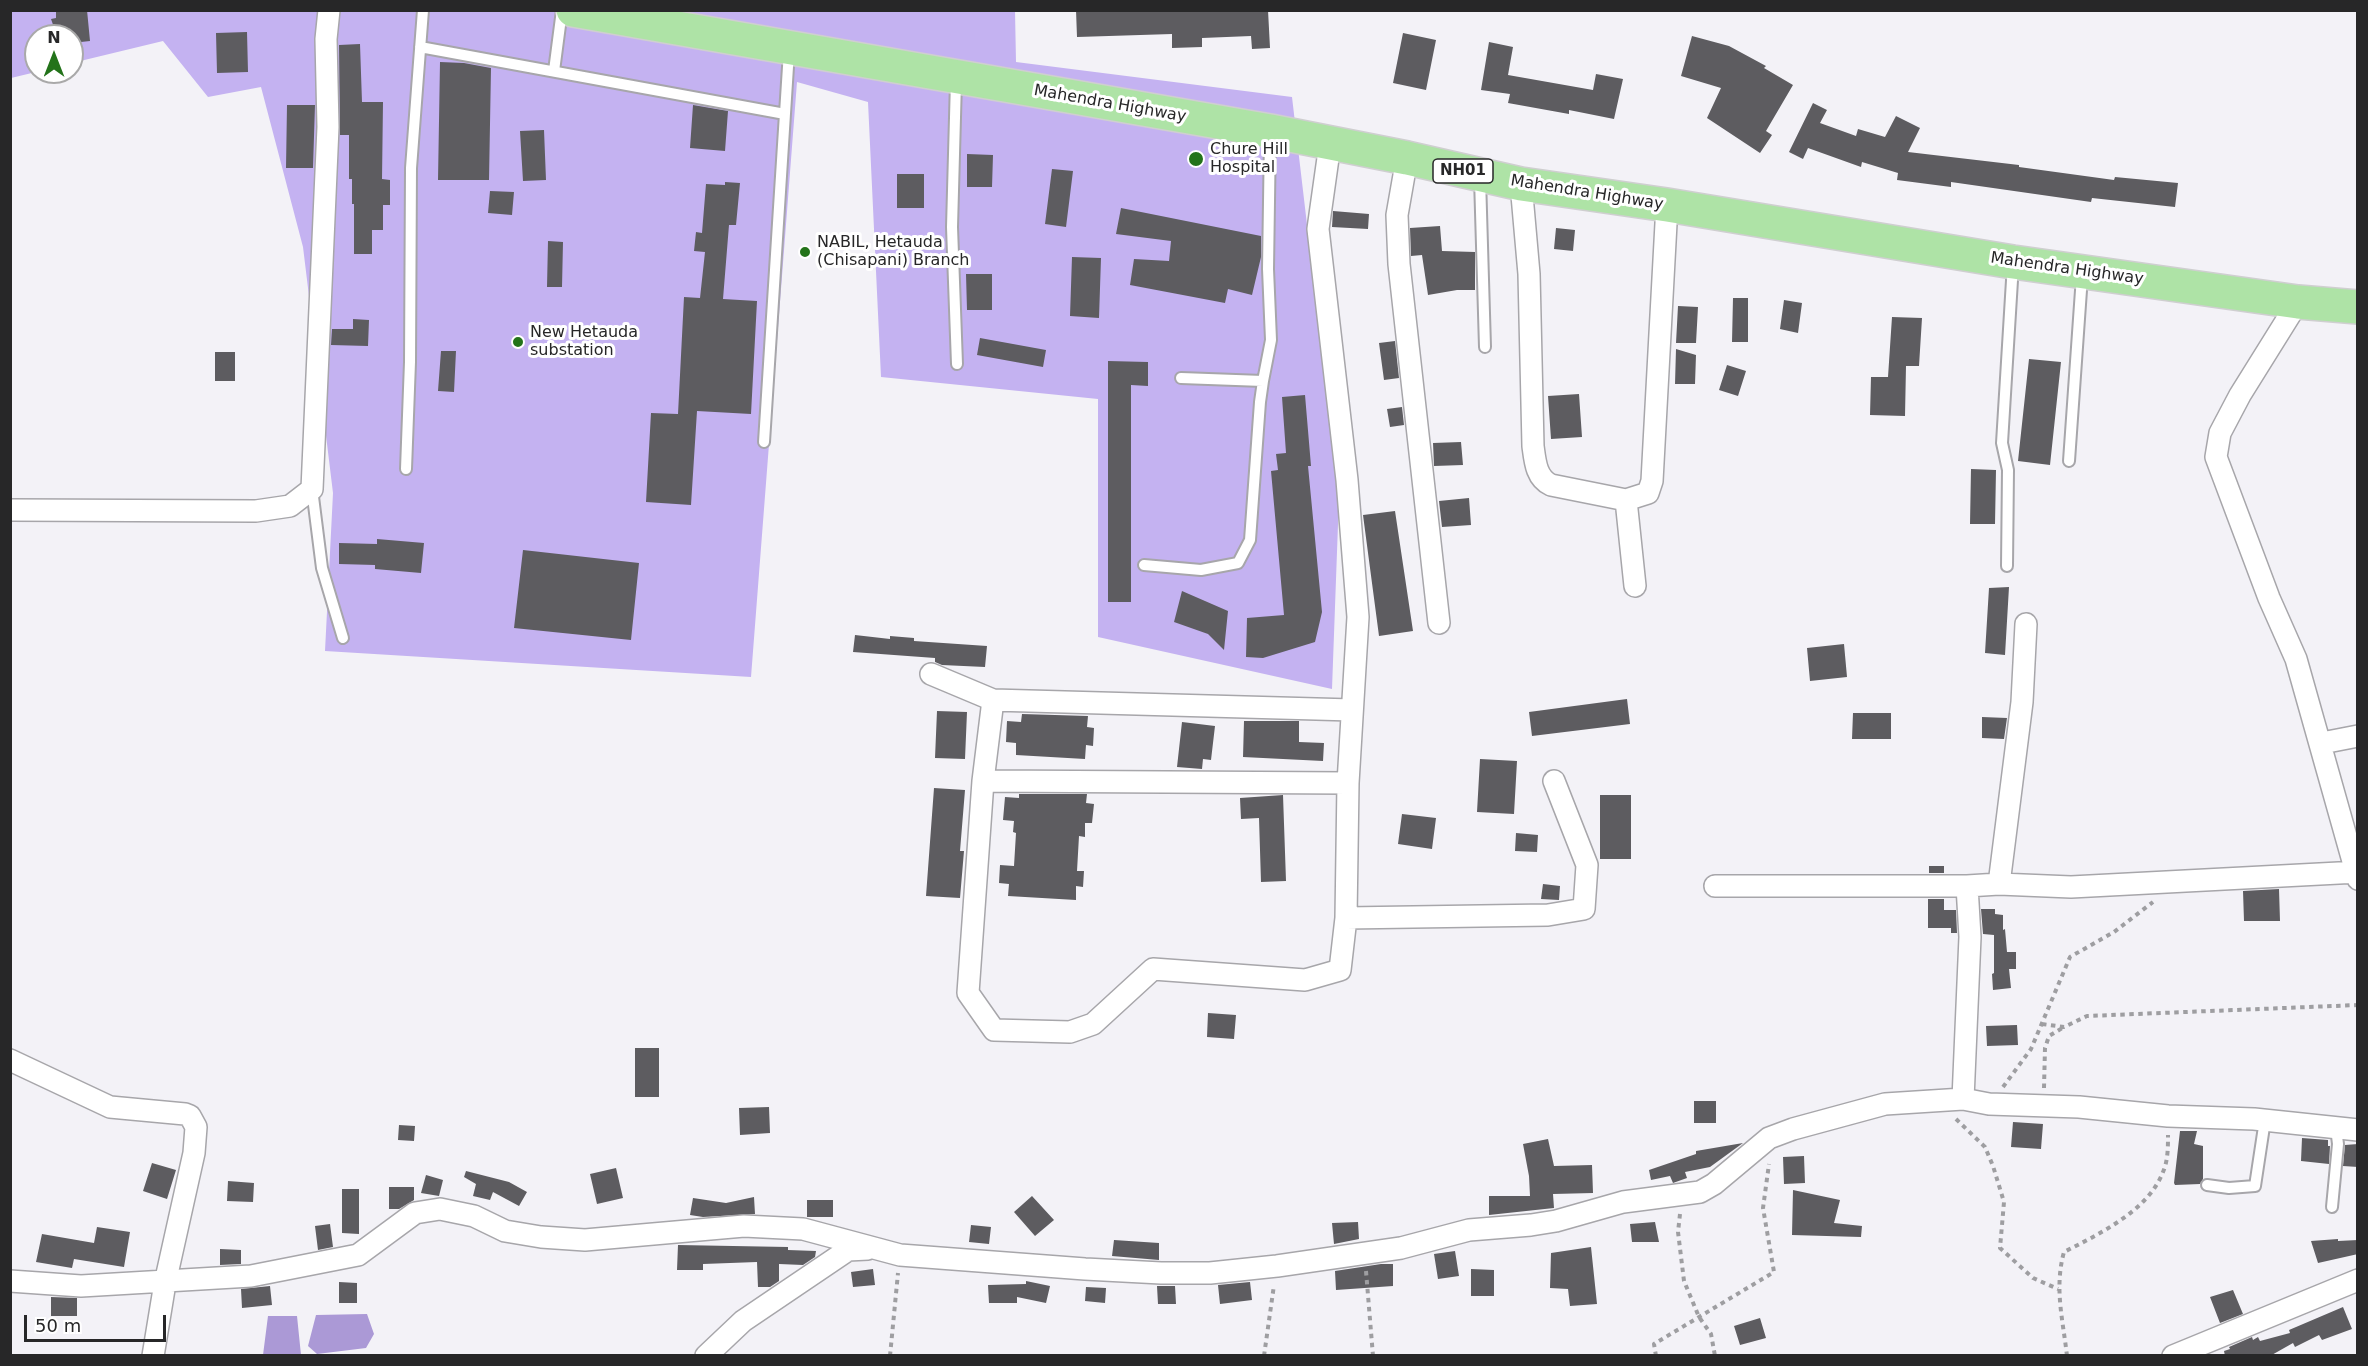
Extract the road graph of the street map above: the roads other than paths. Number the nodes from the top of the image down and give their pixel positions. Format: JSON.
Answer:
{"nodes":[{"id":1,"x":330,"y":10,"type":"edge"},
{"id":2,"x":423,"y":10,"type":"edge"},
{"id":3,"x":562,"y":10,"type":"edge"},
{"id":4,"x":573,"y":10,"type":"edge"},
{"id":5,"x":420,"y":47,"type":"junction"},
{"id":6,"x":789,"y":47,"type":"junction"},
{"id":7,"x":554,"y":71,"type":"junction"},
{"id":8,"x":956,"y":77,"type":"junction"},
{"id":9,"x":784,"y":114,"type":"junction"},
{"id":10,"x":1270,"y":131,"type":"junction"},
{"id":11,"x":1330,"y":144,"type":"junction"},
{"id":12,"x":1407,"y":158,"type":"junction"},
{"id":13,"x":1480,"y":174,"type":"junction"},
{"id":14,"x":1521,"y":184,"type":"junction"},
{"id":15,"x":1667,"y":205,"type":"junction"},
{"id":16,"x":2013,"y":262,"type":"junction"},
{"id":17,"x":2082,"y":271,"type":"junction"},
{"id":18,"x":2298,"y":302,"type":"junction"},
{"id":19,"x":2358,"y":307,"type":"edge"},
{"id":20,"x":1485,"y":346,"type":"dead end"},
{"id":21,"x":957,"y":364,"type":"dead end"},
{"id":22,"x":1181,"y":378,"type":"dead end"},
{"id":23,"x":1263,"y":381,"type":"junction"},
{"id":24,"x":764,"y":442,"type":"dead end"},
{"id":25,"x":2069,"y":461,"type":"dead end"},
{"id":26,"x":406,"y":469,"type":"dead end"},
{"id":27,"x":312,"y":489,"type":"junction"},
{"id":28,"x":1626,"y":500,"type":"junction"},
{"id":29,"x":10,"y":510,"type":"edge"},
{"id":30,"x":1144,"y":565,"type":"dead end"},
{"id":31,"x":2007,"y":566,"type":"dead end"},
{"id":32,"x":1635,"y":586,"type":"dead end"},
{"id":33,"x":1439,"y":623,"type":"dead end"},
{"id":34,"x":2026,"y":624,"type":"dead end"},
{"id":35,"x":343,"y":638,"type":"dead end"},
{"id":36,"x":931,"y":674,"type":"dead end"},
{"id":37,"x":993,"y":700,"type":"junction"},
{"id":38,"x":1352,"y":710,"type":"junction"},
{"id":39,"x":2358,"y":736,"type":"edge"},
{"id":40,"x":2322,"y":743,"type":"junction"},
{"id":41,"x":983,"y":781,"type":"junction"},
{"id":42,"x":1554,"y":781,"type":"dead end"},
{"id":43,"x":1348,"y":783,"type":"junction"},
{"id":44,"x":2357,"y":875,"type":"edge"},
{"id":45,"x":1999,"y":884,"type":"junction"},
{"id":46,"x":1715,"y":886,"type":"dead end"},
{"id":47,"x":1967,"y":886,"type":"junction"},
{"id":48,"x":1346,"y":918,"type":"junction"},
{"id":49,"x":10,"y":1060,"type":"edge"},
{"id":50,"x":1963,"y":1099,"type":"junction"},
{"id":51,"x":2265,"y":1120,"type":"junction"},
{"id":52,"x":2347,"y":1129,"type":"edge"},
{"id":53,"x":2207,"y":1185,"type":"dead end"},
{"id":54,"x":2332,"y":1207,"type":"dead end"},
{"id":55,"x":875,"y":1249,"type":"junction"},
{"id":56,"x":2358,"y":1280,"type":"edge"},
{"id":57,"x":10,"y":1281,"type":"edge"},
{"id":58,"x":165,"y":1283,"type":"junction"},
{"id":59,"x":153,"y":1356,"type":"edge"},
{"id":60,"x":706,"y":1356,"type":"edge"},
{"id":61,"x":2173,"y":1356,"type":"edge"}],
"edges":[{"from":1,"to":27,"type":"street"},
{"from":2,"to":5,"type":"lane"},
{"from":3,"to":7,"type":"lane"},
{"from":4,"to":6,"type":"highway","name":"Mahendra Highway","number":"NH01"},
{"from":5,"to":7,"type":"lane"},
{"from":5,"to":26,"type":"lane"},
{"from":6,"to":8,"type":"highway","name":"Mahendra Highway","number":"NH01"},
{"from":6,"to":9,"type":"lane"},
{"from":7,"to":9,"type":"lane"},
{"from":8,"to":10,"type":"highway","name":"Mahendra Highway","number":"NH01"},
{"from":8,"to":21,"type":"lane"},
{"from":9,"to":24,"type":"lane"},
{"from":10,"to":11,"type":"highway","name":"Mahendra Highway","number":"NH01"},
{"from":10,"to":23,"type":"lane"},
{"from":11,"to":12,"type":"highway","name":"Mahendra Highway","number":"NH01"},
{"from":11,"to":38,"type":"street"},
{"from":12,"to":13,"type":"highway","name":"Mahendra Highway","number":"NH01"},
{"from":12,"to":33,"type":"street"},
{"from":13,"to":14,"type":"highway","name":"Mahendra Highway","number":"NH01"},
{"from":13,"to":20,"type":"lane"},
{"from":14,"to":15,"type":"highway","name":"Mahendra Highway","number":"NH01"},
{"from":14,"to":28,"type":"street"},
{"from":15,"to":16,"type":"highway","name":"Mahendra Highway","number":"NH01"},
{"from":15,"to":28,"type":"street"},
{"from":16,"to":17,"type":"highway","name":"Mahendra Highway","number":"NH01"},
{"from":16,"to":31,"type":"lane"},
{"from":17,"to":18,"type":"highway","name":"Mahendra Highway","number":"NH01"},
{"from":17,"to":25,"type":"lane"},
{"from":18,"to":19,"type":"highway","name":"Mahendra Highway","number":"NH01"},
{"from":18,"to":40,"type":"street"},
{"from":22,"to":23,"type":"lane"},
{"from":23,"to":30,"type":"lane"},
{"from":27,"to":29,"type":"street"},
{"from":27,"to":35,"type":"lane"},
{"from":28,"to":32,"type":"street"},
{"from":34,"to":45,"type":"street"},
{"from":36,"to":37,"type":"street"},
{"from":37,"to":38,"type":"street"},
{"from":37,"to":41,"type":"street"},
{"from":38,"to":43,"type":"street"},
{"from":39,"to":40,"type":"street"},
{"from":40,"to":44,"type":"street"},
{"from":41,"to":43,"type":"street"},
{"from":41,"to":48,"type":"street"},
{"from":42,"to":48,"type":"street"},
{"from":43,"to":48,"type":"street"},
{"from":44,"to":45,"type":"street"},
{"from":45,"to":47,"type":"street"},
{"from":46,"to":47,"type":"street"},
{"from":47,"to":50,"type":"street"},
{"from":49,"to":58,"type":"street"},
{"from":50,"to":51,"type":"street"},
{"from":50,"to":55,"type":"street"},
{"from":51,"to":52,"type":"street"},
{"from":51,"to":53,"type":"lane"},
{"from":52,"to":54,"type":"lane"},
{"from":55,"to":58,"type":"street"},
{"from":55,"to":60,"type":"street"},
{"from":56,"to":61,"type":"street"},
{"from":57,"to":58,"type":"street"},
{"from":58,"to":59,"type":"street"}]}
